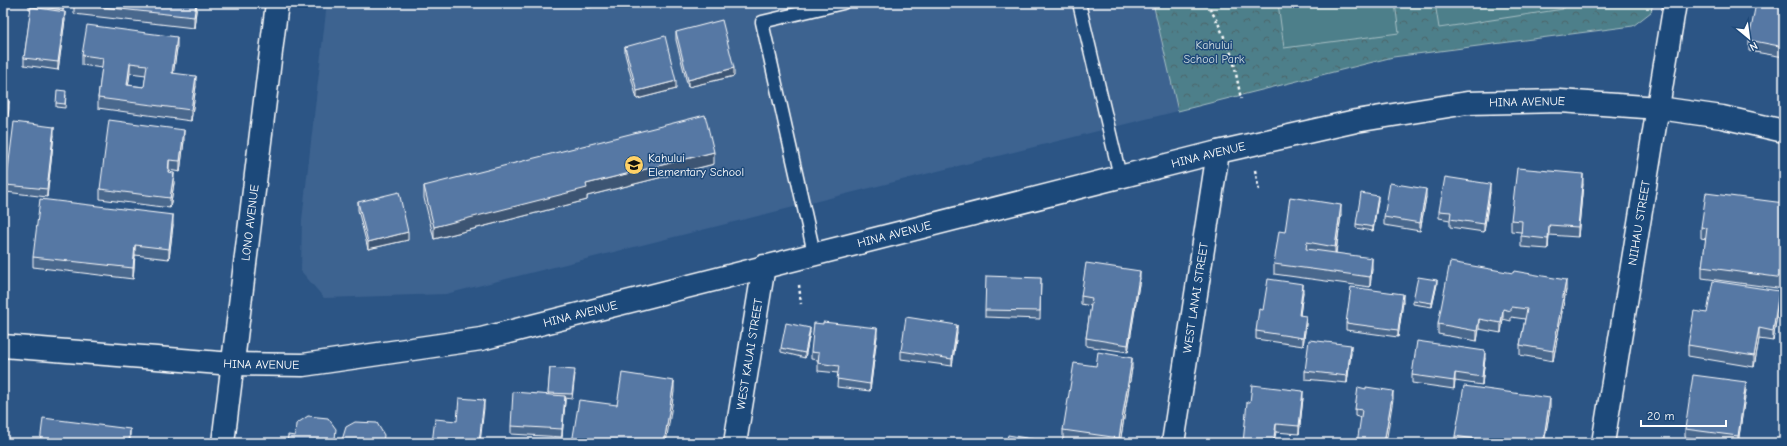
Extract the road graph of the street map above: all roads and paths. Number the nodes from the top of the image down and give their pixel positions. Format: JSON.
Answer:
{"nodes":[{"id":1,"x":277,"y":3,"type":"edge"},
{"id":2,"x":843,"y":3,"type":"edge"},
{"id":3,"x":1079,"y":3,"type":"edge"},
{"id":4,"x":1207,"y":3,"type":"edge"},
{"id":5,"x":1676,"y":3,"type":"edge"},
{"id":6,"x":1241,"y":99,"type":"dead end"},
{"id":7,"x":1659,"y":108,"type":"junction"},
{"id":8,"x":1784,"y":131,"type":"edge"},
{"id":9,"x":1218,"y":152,"type":"junction"},
{"id":10,"x":1254,"y":168,"type":"dead end"},
{"id":11,"x":1120,"y":176,"type":"junction"},
{"id":12,"x":1259,"y":190,"type":"dead end"},
{"id":13,"x":814,"y":253,"type":"junction"},
{"id":14,"x":764,"y":266,"type":"junction"},
{"id":15,"x":799,"y":283,"type":"dead end"},
{"id":16,"x":801,"y":304,"type":"dead end"},
{"id":17,"x":3,"y":346,"type":"edge"},
{"id":18,"x":233,"y":364,"type":"junction"},
{"id":19,"x":223,"y":443,"type":"edge"},
{"id":20,"x":735,"y":443,"type":"edge"},
{"id":21,"x":1173,"y":443,"type":"edge"},
{"id":22,"x":1603,"y":443,"type":"edge"}],
"edges":[{"from":1,"to":18,"type":"street","name":"LONO AVENUE"},
{"from":2,"to":13,"type":"lane"},
{"from":3,"to":11,"type":"lane"},
{"from":4,"to":6,"type":"path"},
{"from":5,"to":7,"type":"street","name":"NIIHAU STREET"},
{"from":7,"to":8,"type":"street","name":"HINA AVENUE"},
{"from":7,"to":9,"type":"street","name":"HINA AVENUE"},
{"from":7,"to":22,"type":"street","name":"NIIHAU STREET"},
{"from":9,"to":11,"type":"street","name":"HINA AVENUE"},
{"from":9,"to":21,"type":"street","name":"WEST LANAI STREET"},
{"from":10,"to":12,"type":"path"},
{"from":11,"to":13,"type":"street","name":"HINA AVENUE"},
{"from":13,"to":14,"type":"street","name":"HINA AVENUE"},
{"from":14,"to":18,"type":"street","name":"HINA AVENUE"},
{"from":14,"to":20,"type":"street","name":"WEST KAUAI STREET"},
{"from":15,"to":16,"type":"path"},
{"from":17,"to":18,"type":"street","name":"HINA AVENUE"},
{"from":18,"to":19,"type":"street","name":"LONO AVENUE"}]}
